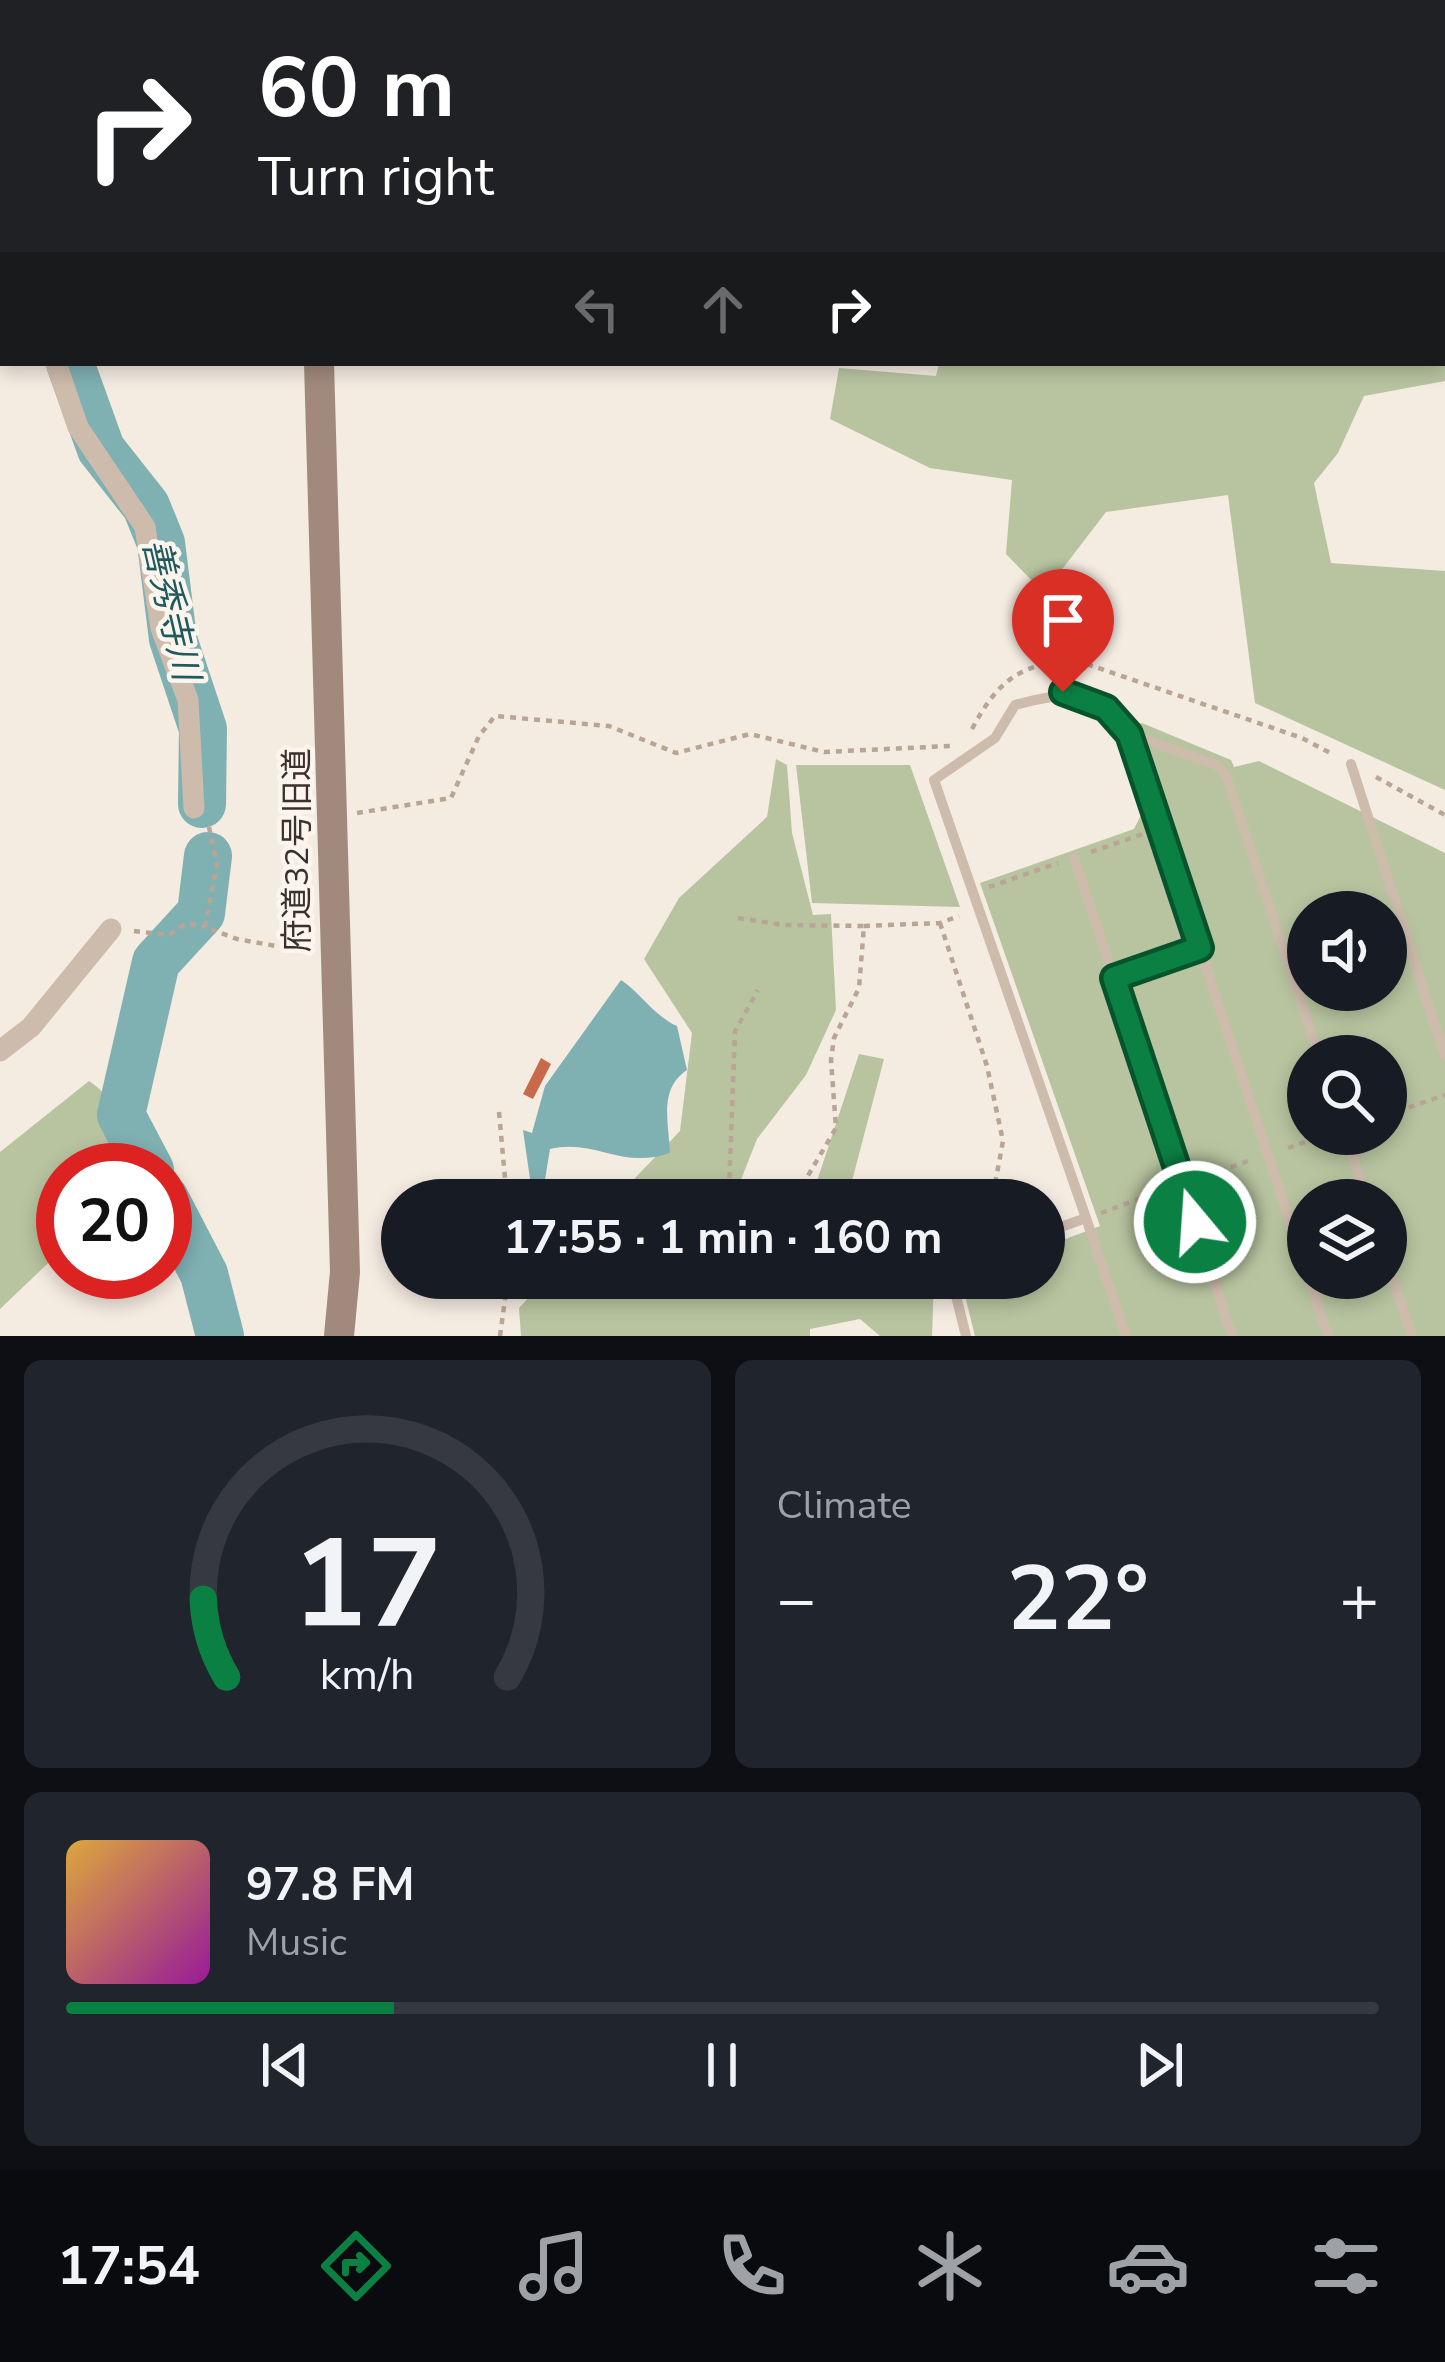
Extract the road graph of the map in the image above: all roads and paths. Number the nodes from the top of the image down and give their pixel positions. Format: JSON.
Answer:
{"nodes":[{"id":1,"x":57,"y":366,"type":"edge"},
{"id":2,"x":319,"y":366,"type":"edge"},
{"id":3,"x":1129,"y":734,"type":"junction"},
{"id":4,"x":969,"y":735,"type":"dead end"},
{"id":5,"x":950,"y":746,"type":"dead end"},
{"id":6,"x":1352,"y":764,"type":"junction"},
{"id":7,"x":194,"y":808,"type":"joint"},
{"id":8,"x":1445,"y":814,"type":"edge"},
{"id":9,"x":334,"y":817,"type":"junction"},
{"id":10,"x":1074,"y":858,"type":"dead end"},
{"id":11,"x":979,"y":909,"type":"junction"},
{"id":12,"x":738,"y":917,"type":"dead end"},
{"id":13,"x":940,"y":923,"type":"junction"},
{"id":14,"x":864,"y":926,"type":"junction"},
{"id":15,"x":203,"y":927,"type":"junction"},
{"id":16,"x":111,"y":929,"type":"joint"},
{"id":17,"x":1200,"y":948,"type":"junction"},
{"id":18,"x":332,"y":956,"type":"junction"},
{"id":19,"x":1114,"y":978,"type":"junction"},
{"id":20,"x":758,"y":990,"type":"dead end"},
{"id":21,"x":1311,"y":1035,"type":"edge"},
{"id":22,"x":0,"y":1051,"type":"edge"},
{"id":23,"x":1445,"y":1056,"type":"edge"},
{"id":24,"x":1445,"y":1095,"type":"edge"},
{"id":25,"x":1407,"y":1107,"type":"edge"},
{"id":26,"x":500,"y":1112,"type":"dead end"},
{"id":27,"x":1287,"y":1148,"type":"edge"},
{"id":28,"x":1268,"y":1155,"type":"junction"},
{"id":29,"x":506,"y":1179,"type":"edge"},
{"id":30,"x":729,"y":1179,"type":"edge"},
{"id":31,"x":806,"y":1179,"type":"edge"},
{"id":32,"x":996,"y":1179,"type":"edge"},
{"id":33,"x":1183,"y":1184,"type":"junction"},
{"id":34,"x":1287,"y":1213,"type":"edge"},
{"id":35,"x":1086,"y":1219,"type":"junction"},
{"id":36,"x":1065,"y":1226,"type":"edge"},
{"id":37,"x":507,"y":1299,"type":"edge"},
{"id":38,"x":957,"y":1299,"type":"edge"},
{"id":39,"x":1315,"y":1299,"type":"edge"},
{"id":40,"x":1400,"y":1299,"type":"edge"},
{"id":41,"x":339,"y":1336,"type":"edge"},
{"id":42,"x":500,"y":1336,"type":"edge"},
{"id":43,"x":966,"y":1336,"type":"edge"},
{"id":44,"x":1126,"y":1336,"type":"edge"},
{"id":45,"x":1232,"y":1336,"type":"edge"},
{"id":46,"x":1328,"y":1336,"type":"edge"},
{"id":47,"x":1412,"y":1336,"type":"edge"}],
"edges":[{"from":1,"to":7,"type":"street"},
{"from":2,"to":9,"type":"street","name":"府道32号旧道"},
{"from":3,"to":11,"type":"lane"},
{"from":3,"to":17,"type":"lane"},
{"from":3,"to":21,"type":"lane"},
{"from":4,"to":6,"type":"path"},
{"from":5,"to":9,"type":"path"},
{"from":6,"to":8,"type":"path"},
{"from":6,"to":23,"type":"lane"},
{"from":7,"to":15,"type":"path"},
{"from":9,"to":18,"type":"street","name":"府道32号旧道"},
{"from":10,"to":19,"type":"lane"},
{"from":11,"to":13,"type":"path"},
{"from":11,"to":35,"type":"lane"},
{"from":12,"to":14,"type":"path"},
{"from":13,"to":14,"type":"path"},
{"from":13,"to":32,"type":"path"},
{"from":14,"to":31,"type":"path"},
{"from":15,"to":16,"type":"path"},
{"from":15,"to":18,"type":"path"},
{"from":16,"to":22,"type":"street"},
{"from":17,"to":19,"type":"lane"},
{"from":17,"to":28,"type":"lane"},
{"from":18,"to":41,"type":"street","name":"府道32号旧道"},
{"from":19,"to":33,"type":"lane"},
{"from":20,"to":30,"type":"path"},
{"from":24,"to":25,"type":"path"},
{"from":26,"to":29,"type":"path"},
{"from":27,"to":28,"type":"path"},
{"from":28,"to":33,"type":"path"},
{"from":28,"to":34,"type":"lane"},
{"from":33,"to":35,"type":"path"},
{"from":33,"to":45,"type":"lane"},
{"from":35,"to":36,"type":"lane"},
{"from":35,"to":44,"type":"lane"},
{"from":37,"to":42,"type":"path"},
{"from":38,"to":43,"type":"lane"},
{"from":39,"to":46,"type":"lane"},
{"from":40,"to":47,"type":"lane"}]}
